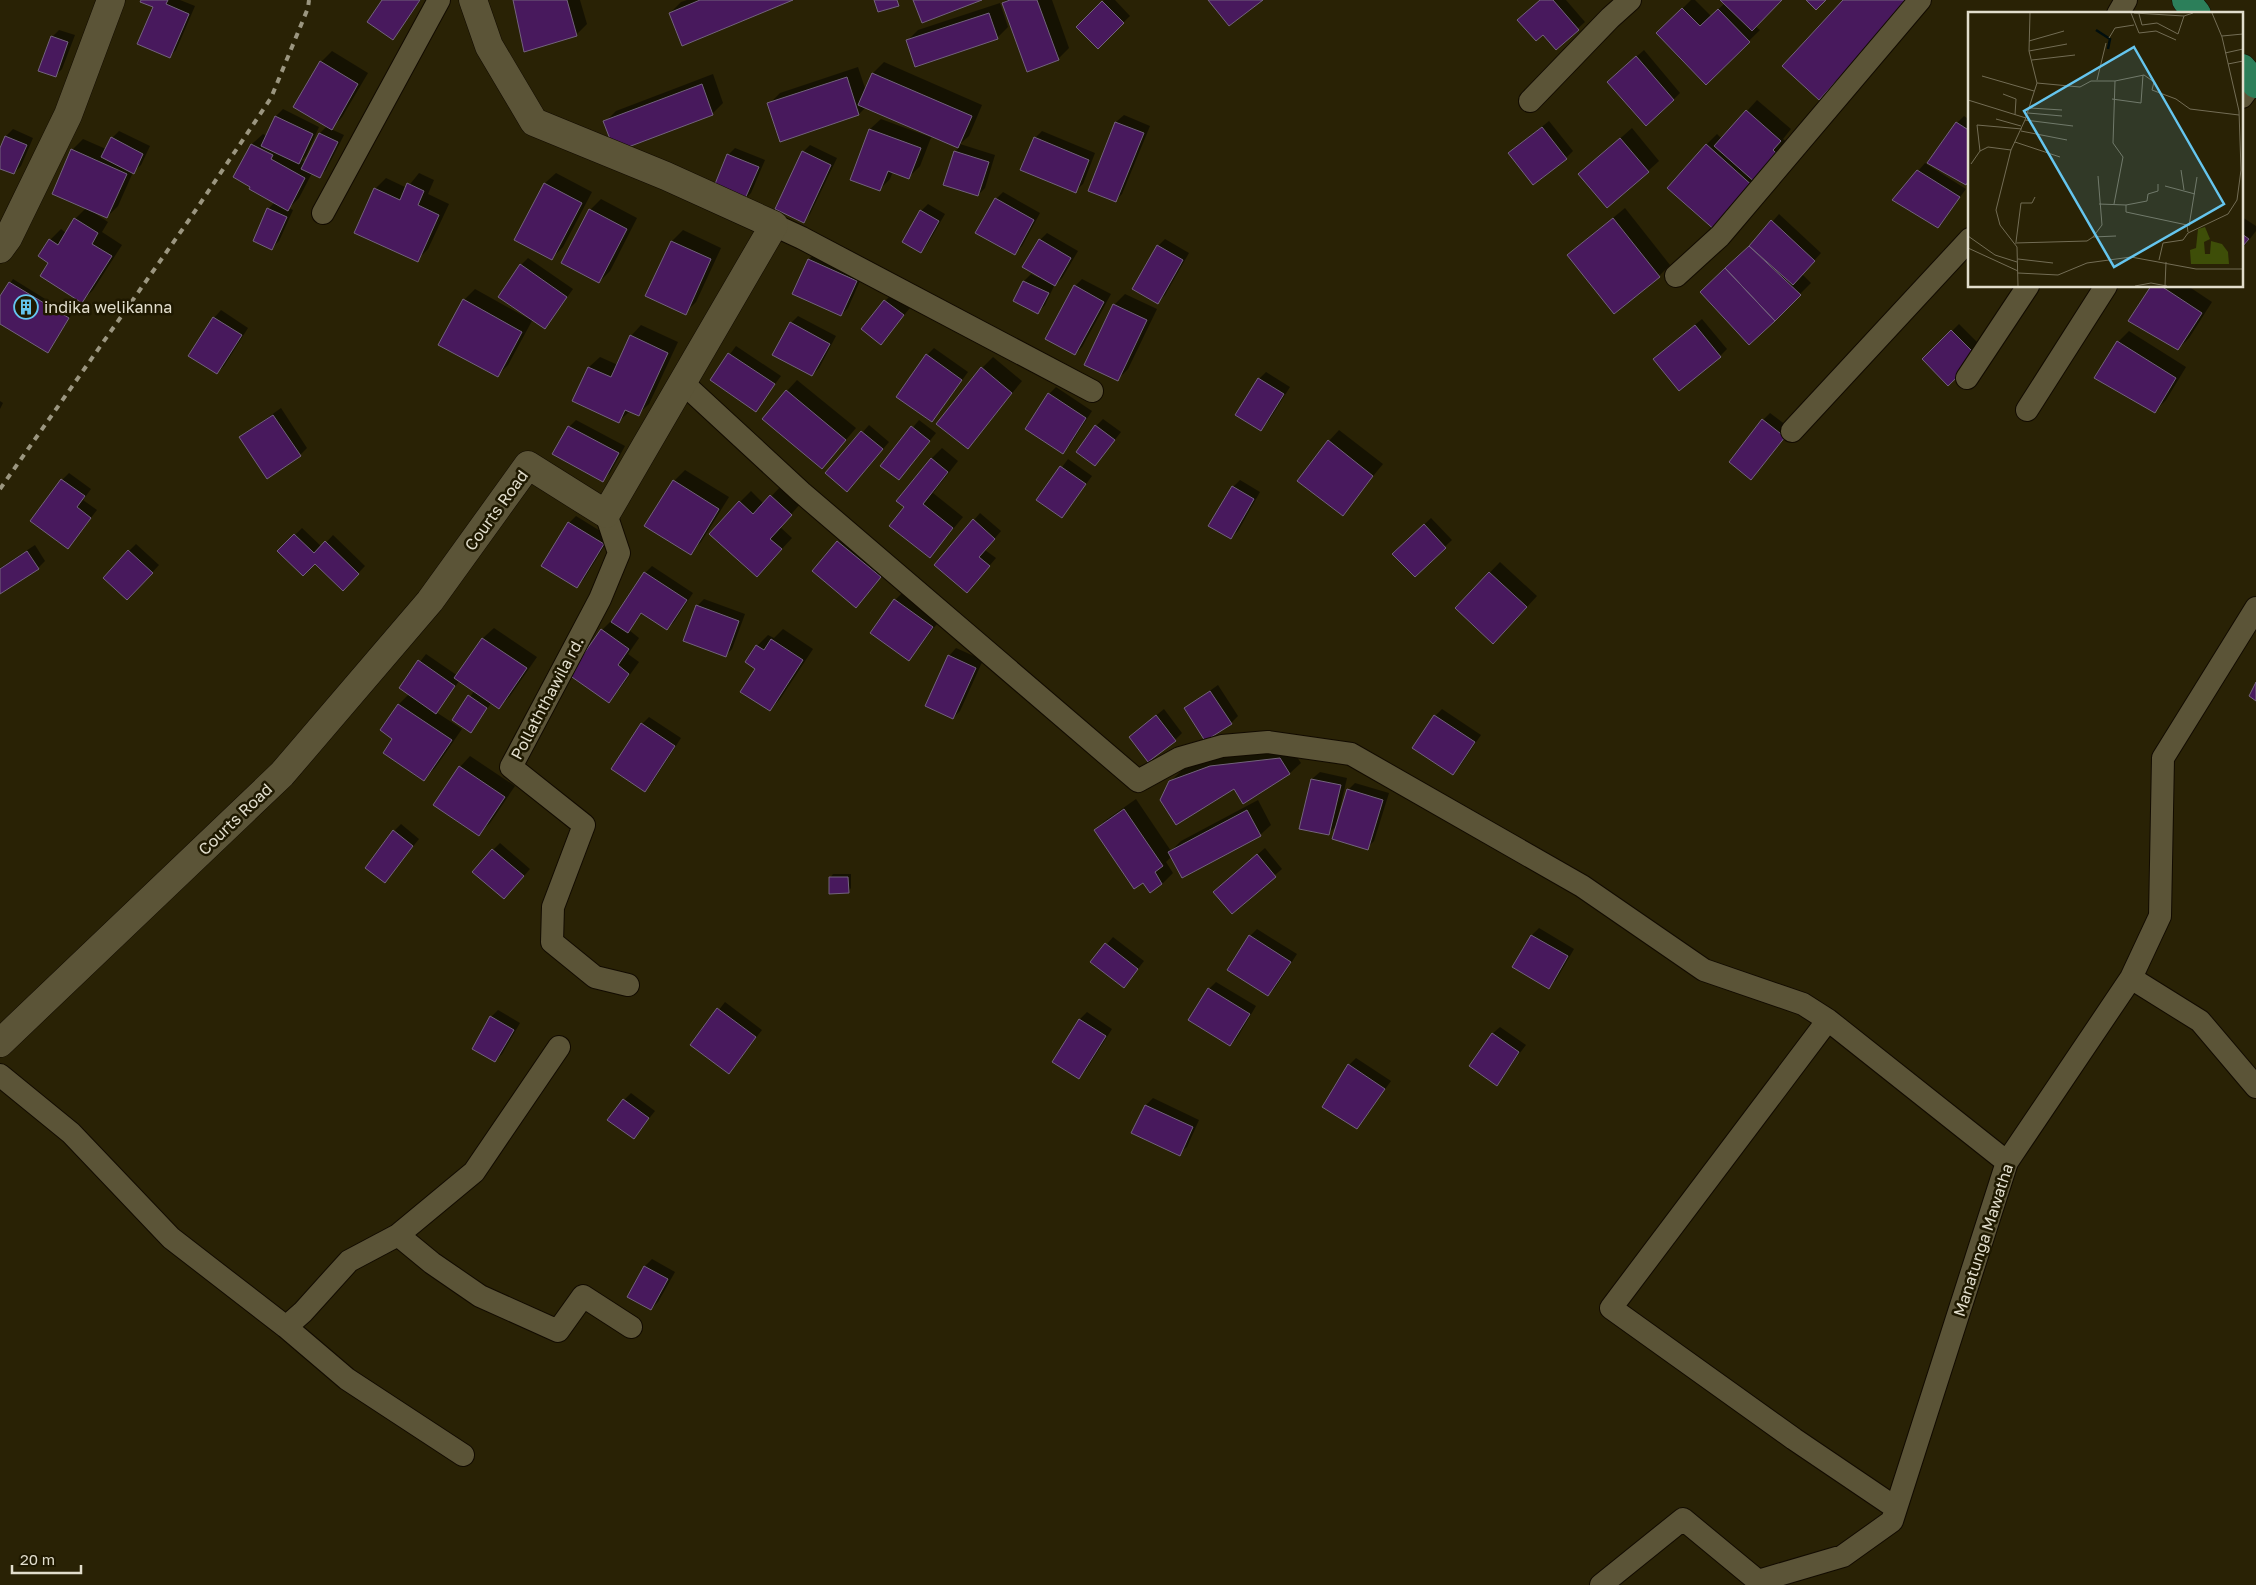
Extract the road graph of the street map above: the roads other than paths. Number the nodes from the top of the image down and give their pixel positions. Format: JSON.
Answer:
{"nodes":[{"id":1,"x":111,"y":0,"type":"edge"},
{"id":2,"x":439,"y":0,"type":"edge"},
{"id":3,"x":473,"y":0,"type":"edge"},
{"id":4,"x":1630,"y":0,"type":"edge"},
{"id":5,"x":1920,"y":0,"type":"edge"},
{"id":6,"x":2126,"y":0,"type":"edge"},
{"id":7,"x":2186,"y":0,"type":"edge"},
{"id":8,"x":2119,"y":12,"type":"edge"},
{"id":9,"x":2195,"y":12,"type":"edge"},
{"id":10,"x":1530,"y":101,"type":"dead end"},
{"id":11,"x":323,"y":213,"type":"dead end"},
{"id":12,"x":774,"y":225,"type":"junction"},
{"id":13,"x":1968,"y":241,"type":"edge"},
{"id":14,"x":0,"y":249,"type":"edge"},
{"id":15,"x":1676,"y":276,"type":"dead end"},
{"id":16,"x":2027,"y":288,"type":"edge"},
{"id":17,"x":2105,"y":288,"type":"edge"},
{"id":18,"x":1967,"y":378,"type":"dead end"},
{"id":19,"x":684,"y":383,"type":"junction"},
{"id":20,"x":1092,"y":392,"type":"dead end"},
{"id":21,"x":2027,"y":410,"type":"dead end"},
{"id":22,"x":1792,"y":431,"type":"dead end"},
{"id":23,"x":606,"y":514,"type":"junction"},
{"id":24,"x":2256,"y":608,"type":"edge"},
{"id":25,"x":2131,"y":978,"type":"junction"},
{"id":26,"x":628,"y":985,"type":"dead end"},
{"id":27,"x":1828,"y":1020,"type":"junction"},
{"id":28,"x":0,"y":1043,"type":"edge"},
{"id":29,"x":559,"y":1047,"type":"dead end"},
{"id":30,"x":0,"y":1075,"type":"edge"},
{"id":31,"x":2256,"y":1087,"type":"edge"},
{"id":32,"x":2007,"y":1162,"type":"junction"},
{"id":33,"x":398,"y":1235,"type":"junction"},
{"id":34,"x":286,"y":1327,"type":"junction"},
{"id":35,"x":630,"y":1328,"type":"dead end"},
{"id":36,"x":463,"y":1455,"type":"dead end"},
{"id":37,"x":1896,"y":1508,"type":"junction"},
{"id":38,"x":1602,"y":1585,"type":"edge"}],
"edges":[{"from":1,"to":14,"type":"street"},
{"from":2,"to":11,"type":"street"},
{"from":3,"to":12,"type":"street"},
{"from":4,"to":10,"type":"street"},
{"from":5,"to":15,"type":"street"},
{"from":6,"to":8,"type":"street"},
{"from":7,"to":9,"type":"main road"},
{"from":12,"to":19,"type":"street"},
{"from":12,"to":20,"type":"street"},
{"from":13,"to":22,"type":"street"},
{"from":16,"to":18,"type":"street"},
{"from":17,"to":21,"type":"street"},
{"from":19,"to":23,"type":"street"},
{"from":19,"to":27,"type":"street"},
{"from":23,"to":26,"type":"street","name":"Pollaththawila rd."},
{"from":23,"to":28,"type":"street","name":"Courts Road"},
{"from":24,"to":25,"type":"street","name":"Manatunga Mawatha"},
{"from":25,"to":31,"type":"street"},
{"from":25,"to":32,"type":"street","name":"Manatunga Mawatha"},
{"from":27,"to":32,"type":"street"},
{"from":27,"to":37,"type":"street"},
{"from":29,"to":33,"type":"street"},
{"from":30,"to":34,"type":"street"},
{"from":32,"to":37,"type":"street","name":"Manatunga Mawatha"},
{"from":33,"to":34,"type":"street"},
{"from":33,"to":35,"type":"street"},
{"from":34,"to":36,"type":"street"},
{"from":37,"to":38,"type":"street","name":"Manatunga Mawatha"}]}
